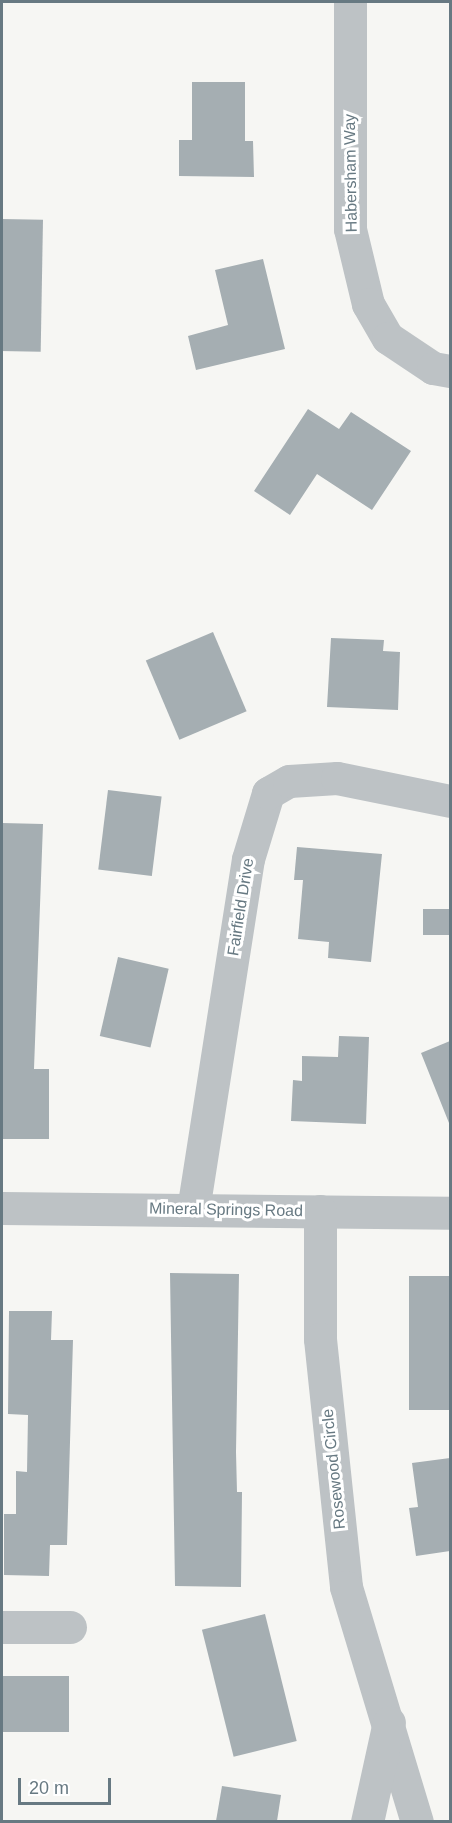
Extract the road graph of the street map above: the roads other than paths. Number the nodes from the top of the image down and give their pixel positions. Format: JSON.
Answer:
{"nodes":[{"id":1,"x":350,"y":2,"type":"edge"},
{"id":2,"x":450,"y":371,"type":"edge"},
{"id":3,"x":450,"y":801,"type":"edge"},
{"id":4,"x":2,"y":1208,"type":"edge"},
{"id":5,"x":193,"y":1210,"type":"junction"},
{"id":6,"x":320,"y":1211,"type":"junction"},
{"id":7,"x":450,"y":1213,"type":"edge"},
{"id":8,"x":2,"y":1627,"type":"edge"},
{"id":9,"x":70,"y":1627,"type":"dead end"},
{"id":10,"x":389,"y":1720,"type":"junction"},
{"id":11,"x":367,"y":1821,"type":"edge"},
{"id":12,"x":417,"y":1821,"type":"edge"}],
"edges":[{"from":1,"to":2,"type":"street","name":"Habersham Way"},
{"from":3,"to":5,"type":"street","name":"Fairfield Drive"},
{"from":4,"to":5,"type":"street","name":"Mineral Springs Road"},
{"from":5,"to":6,"type":"street","name":"Mineral Springs Road"},
{"from":6,"to":7,"type":"street","name":"Mineral Springs Road"},
{"from":6,"to":10,"type":"street","name":"Rosewood Circle"},
{"from":8,"to":9,"type":"street"},
{"from":10,"to":11,"type":"street"},
{"from":10,"to":12,"type":"street","name":"Rosewood Circle"}]}
